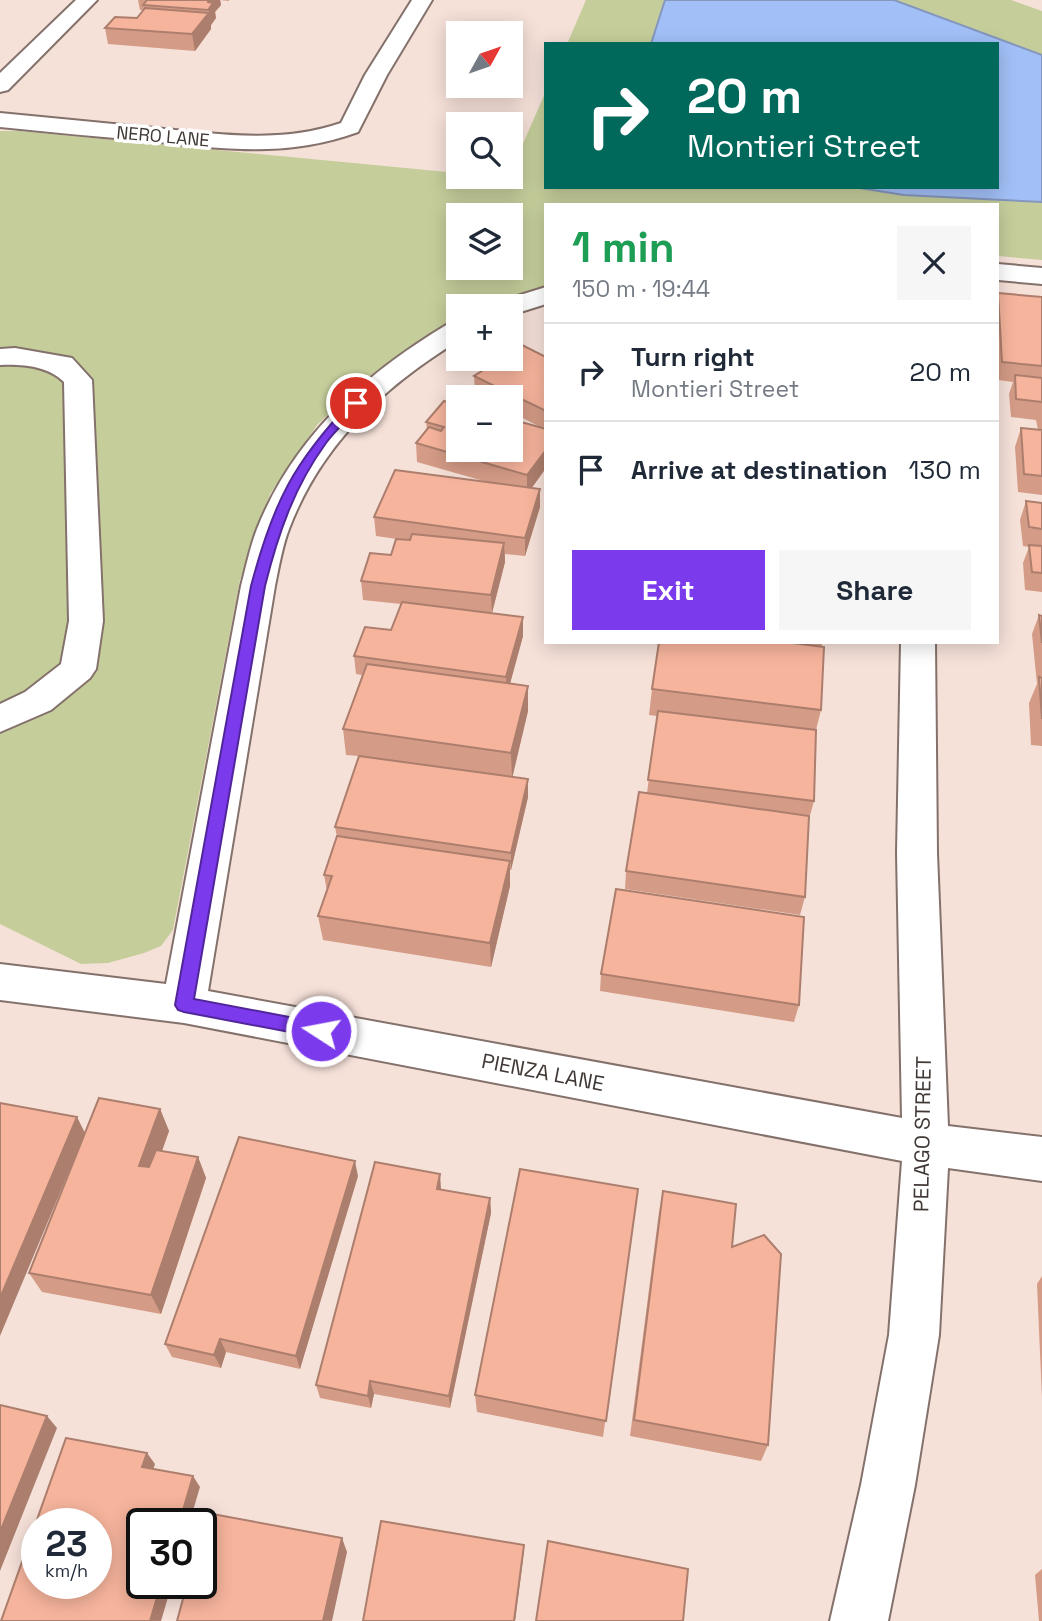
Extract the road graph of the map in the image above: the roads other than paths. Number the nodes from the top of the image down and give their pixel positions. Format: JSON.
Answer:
{"nodes":[{"id":1,"x":87,"y":0,"type":"edge"},
{"id":2,"x":422,"y":0,"type":"edge"},
{"id":3,"x":0,"y":85,"type":"edge"},
{"id":4,"x":0,"y":120,"type":"edge"},
{"id":5,"x":999,"y":272,"type":"edge"},
{"id":6,"x":1042,"y":276,"type":"edge"},
{"id":7,"x":544,"y":296,"type":"edge"},
{"id":8,"x":523,"y":303,"type":"edge"},
{"id":9,"x":446,"y":339,"type":"edge"},
{"id":10,"x":0,"y":357,"type":"edge"},
{"id":11,"x":918,"y":644,"type":"edge"},
{"id":12,"x":0,"y":719,"type":"edge"},
{"id":13,"x":0,"y":962,"type":"edge"},
{"id":14,"x":0,"y":982,"type":"edge"},
{"id":15,"x":43,"y":986,"type":"junction"},
{"id":16,"x":184,"y":1005,"type":"junction"},
{"id":17,"x":926,"y":1144,"type":"junction"},
{"id":18,"x":1042,"y":1159,"type":"edge"},
{"id":19,"x":859,"y":1621,"type":"edge"}],
"edges":[{"from":1,"to":3,"type":"street"},
{"from":2,"to":4,"type":"street","name":"NERO LANE"},
{"from":5,"to":6,"type":"street"},
{"from":7,"to":8,"type":"street"},
{"from":9,"to":16,"type":"street"},
{"from":10,"to":12,"type":"street"},
{"from":11,"to":17,"type":"street","name":"PELAGO STREET"},
{"from":13,"to":15,"type":"street","name":"PIENZA LANE"},
{"from":14,"to":15,"type":"street","name":"PIENZA LANE"},
{"from":15,"to":16,"type":"street","name":"PIENZA LANE"},
{"from":16,"to":17,"type":"street","name":"PIENZA LANE"},
{"from":17,"to":18,"type":"street","name":"PIENZA LANE"},
{"from":17,"to":19,"type":"street","name":"PELAGO STREET"}]}
